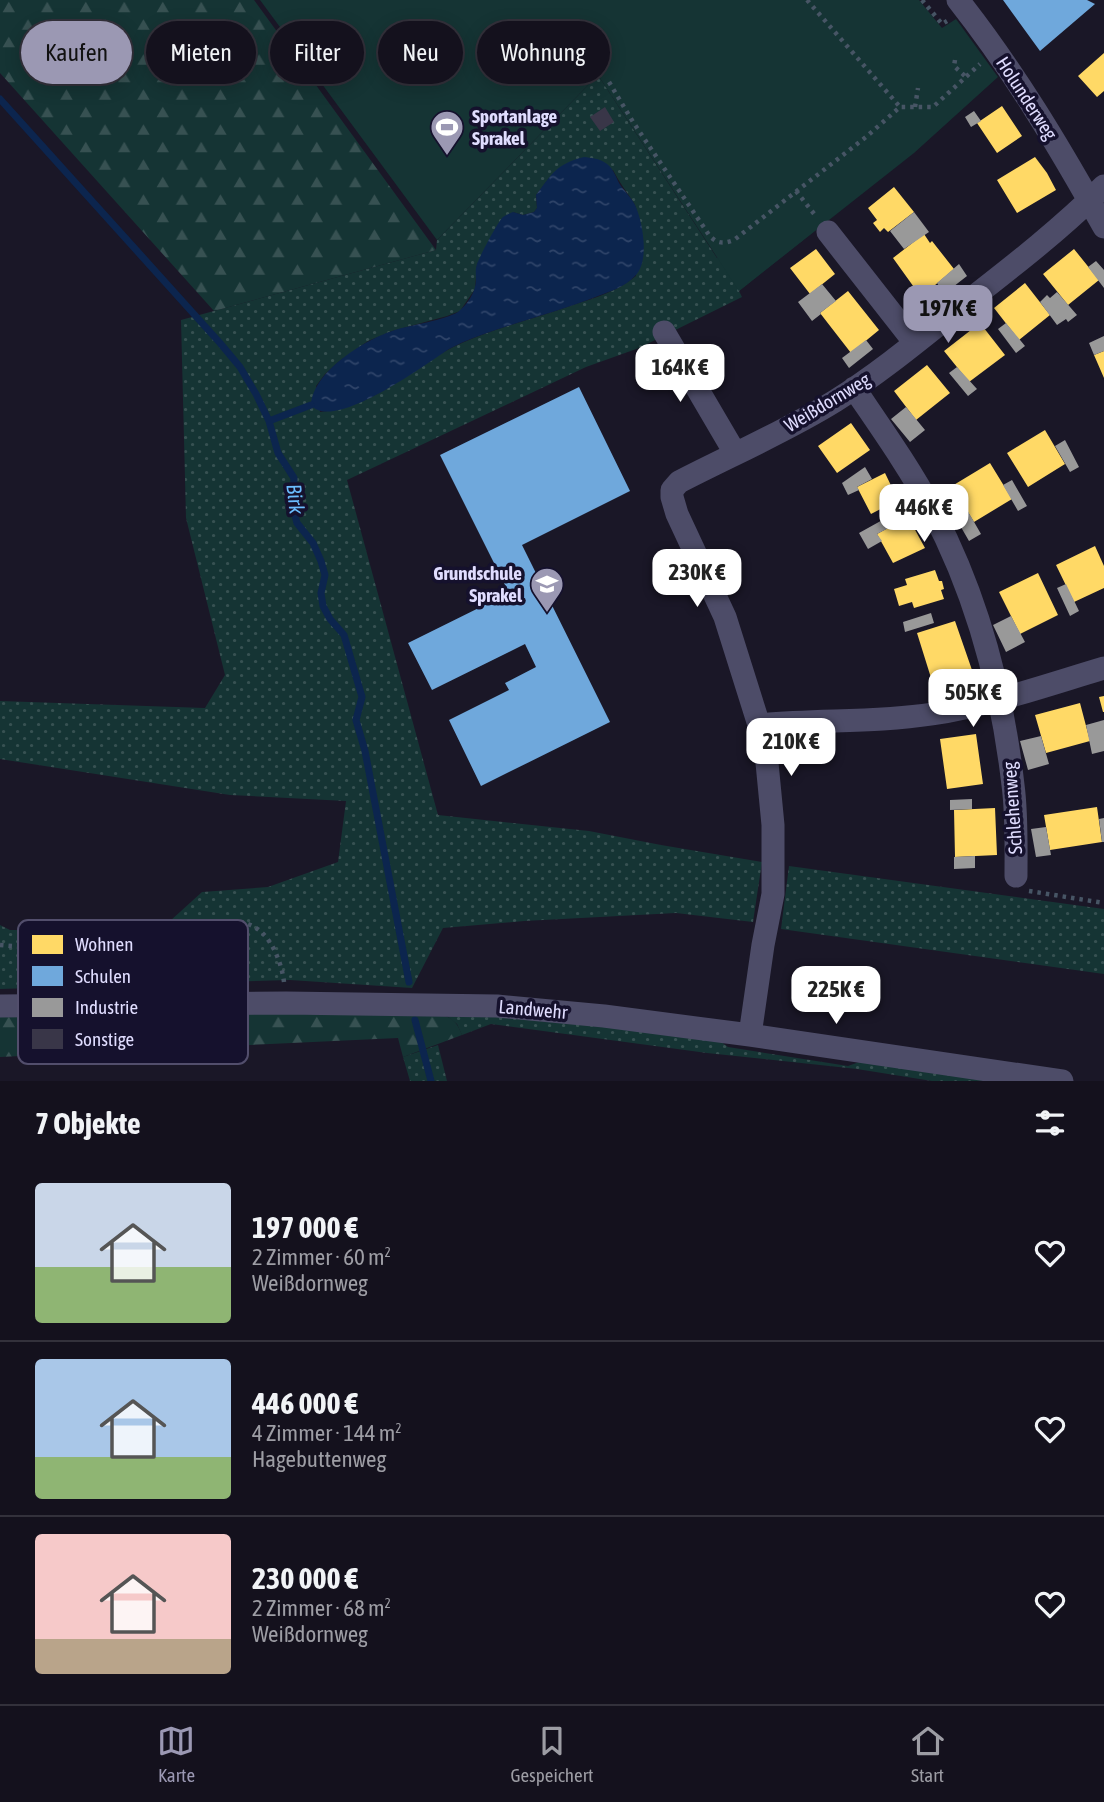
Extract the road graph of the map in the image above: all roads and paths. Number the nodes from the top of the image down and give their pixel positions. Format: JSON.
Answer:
{"nodes":[{"id":1,"x":807,"y":0,"type":"edge"},
{"id":2,"x":958,"y":0,"type":"edge"},
{"id":3,"x":996,"y":50,"type":"junction"},
{"id":4,"x":955,"y":61,"type":"dead end"},
{"id":5,"x":966,"y":77,"type":"junction"},
{"id":6,"x":610,"y":84,"type":"edge"},
{"id":7,"x":918,"y":88,"type":"dead end"},
{"id":8,"x":900,"y":107,"type":"junction"},
{"id":9,"x":915,"y":107,"type":"junction"},
{"id":10,"x":796,"y":191,"type":"junction"},
{"id":11,"x":1097,"y":193,"type":"edge"},
{"id":12,"x":1104,"y":227,"type":"edge"},
{"id":13,"x":828,"y":232,"type":"joint"},
{"id":14,"x":664,"y":332,"type":"dead end"},
{"id":15,"x":915,"y":343,"type":"junction"},
{"id":16,"x":853,"y":388,"type":"junction"},
{"id":17,"x":735,"y":453,"type":"junction"},
{"id":18,"x":1104,"y":668,"type":"edge"},
{"id":19,"x":1000,"y":699,"type":"junction"},
{"id":20,"x":759,"y":725,"type":"junction"},
{"id":21,"x":1022,"y":883,"type":"joint"},
{"id":22,"x":1104,"y":903,"type":"edge"},
{"id":23,"x":248,"y":925,"type":"edge"},
{"id":24,"x":0,"y":945,"type":"edge"},
{"id":25,"x":18,"y":947,"type":"edge"},
{"id":26,"x":248,"y":1003,"type":"edge"},
{"id":27,"x":286,"y":1003,"type":"junction"},
{"id":28,"x":0,"y":1006,"type":"edge"},
{"id":29,"x":18,"y":1006,"type":"edge"},
{"id":30,"x":750,"y":1035,"type":"junction"},
{"id":31,"x":1062,"y":1081,"type":"edge"}],
"edges":[{"from":1,"to":8,"type":"path"},
{"from":2,"to":3,"type":"street","name":"Holunderweg"},
{"from":3,"to":5,"type":"path"},
{"from":3,"to":11,"type":"street","name":"Holunderweg"},
{"from":4,"to":5,"type":"path"},
{"from":5,"to":9,"type":"path"},
{"from":6,"to":10,"type":"path"},
{"from":7,"to":9,"type":"path"},
{"from":8,"to":9,"type":"path"},
{"from":8,"to":10,"type":"path"},
{"from":10,"to":13,"type":"path"},
{"from":11,"to":12,"type":"street","name":"Holunderweg"},
{"from":11,"to":15,"type":"street","name":"Weißdornweg"},
{"from":13,"to":15,"type":"street"},
{"from":14,"to":17,"type":"street"},
{"from":15,"to":16,"type":"street","name":"Weißdornweg"},
{"from":16,"to":17,"type":"street","name":"Weißdornweg"},
{"from":16,"to":19,"type":"street","name":"Schlehenweg"},
{"from":17,"to":20,"type":"street","name":"Weißdornweg"},
{"from":18,"to":19,"type":"street"},
{"from":19,"to":20,"type":"street"},
{"from":19,"to":21,"type":"street","name":"Schlehenweg"},
{"from":20,"to":30,"type":"street"},
{"from":21,"to":22,"type":"path"},
{"from":23,"to":27,"type":"path"},
{"from":24,"to":25,"type":"path"},
{"from":26,"to":27,"type":"street","name":"Landwehr"},
{"from":27,"to":30,"type":"street","name":"Landwehr"},
{"from":28,"to":29,"type":"street","name":"Landwehr"},
{"from":30,"to":31,"type":"street","name":"Landwehr"}]}
